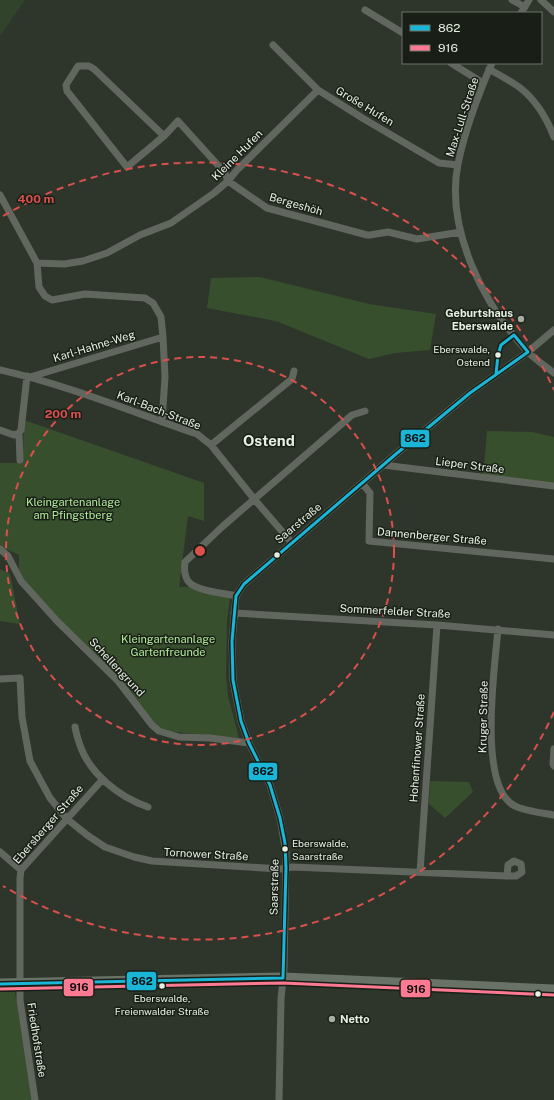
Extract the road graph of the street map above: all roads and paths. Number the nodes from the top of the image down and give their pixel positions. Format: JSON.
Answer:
{"nodes":[{"id":1,"x":512,"y":0,"type":"edge"},
{"id":2,"x":529,"y":0,"type":"edge"},
{"id":3,"x":541,"y":0,"type":"edge"},
{"id":4,"x":365,"y":10,"type":"dead end"},
{"id":5,"x":523,"y":10,"type":"edge"},
{"id":6,"x":554,"y":12,"type":"edge"},
{"id":7,"x":402,"y":32,"type":"edge"},
{"id":8,"x":273,"y":45,"type":"dead end"},
{"id":9,"x":453,"y":64,"type":"edge"},
{"id":10,"x":491,"y":66,"type":"edge"},
{"id":11,"x":483,"y":83,"type":"junction"},
{"id":12,"x":318,"y":90,"type":"junction"},
{"id":13,"x":164,"y":136,"type":"junction"},
{"id":14,"x":554,"y":137,"type":"edge"},
{"id":15,"x":458,"y":165,"type":"junction"},
{"id":16,"x":228,"y":181,"type":"junction"},
{"id":17,"x":0,"y":194,"type":"edge"},
{"id":18,"x":461,"y":232,"type":"junction"},
{"id":19,"x":37,"y":263,"type":"junction"},
{"id":20,"x":554,"y":330,"type":"edge"},
{"id":21,"x":163,"y":336,"type":"junction"},
{"id":22,"x":528,"y":352,"type":"junction"},
{"id":23,"x":0,"y":370,"type":"edge"},
{"id":24,"x":294,"y":371,"type":"dead end"},
{"id":25,"x":554,"y":373,"type":"edge"},
{"id":26,"x":28,"y":377,"type":"junction"},
{"id":27,"x":365,"y":411,"type":"dead end"},
{"id":28,"x":162,"y":422,"type":"junction"},
{"id":29,"x":0,"y":430,"type":"edge"},
{"id":30,"x":19,"y":433,"type":"junction"},
{"id":31,"x":211,"y":445,"type":"junction"},
{"id":32,"x":20,"y":460,"type":"dead end"},
{"id":33,"x":383,"y":466,"type":"junction"},
{"id":34,"x":362,"y":483,"type":"junction"},
{"id":35,"x":554,"y":486,"type":"edge"},
{"id":36,"x":255,"y":500,"type":"junction"},
{"id":37,"x":292,"y":543,"type":"junction"},
{"id":38,"x":0,"y":550,"type":"edge"},
{"id":39,"x":554,"y":559,"type":"edge"},
{"id":40,"x":236,"y":596,"type":"junction"},
{"id":41,"x":234,"y":613,"type":"junction"},
{"id":42,"x":437,"y":625,"type":"junction"},
{"id":43,"x":498,"y":629,"type":"junction"},
{"id":44,"x":554,"y":635,"type":"edge"},
{"id":45,"x":0,"y":679,"type":"edge"},
{"id":46,"x":75,"y":727,"type":"dead end"},
{"id":47,"x":249,"y":742,"type":"junction"},
{"id":48,"x":554,"y":749,"type":"edge"},
{"id":49,"x":554,"y":766,"type":"edge"},
{"id":50,"x":103,"y":779,"type":"junction"},
{"id":51,"x":148,"y":807,"type":"dead end"},
{"id":52,"x":554,"y":815,"type":"edge"},
{"id":53,"x":67,"y":819,"type":"junction"},
{"id":54,"x":0,"y":852,"type":"edge"},
{"id":55,"x":286,"y":868,"type":"junction"},
{"id":56,"x":21,"y":870,"type":"junction"},
{"id":57,"x":420,"y":872,"type":"junction"},
{"id":58,"x":507,"y":876,"type":"dead end"},
{"id":59,"x":283,"y":978,"type":"junction"},
{"id":60,"x":0,"y":984,"type":"edge"},
{"id":61,"x":19,"y":984,"type":"junction"},
{"id":62,"x":554,"y":990,"type":"edge"},
{"id":63,"x":35,"y":1100,"type":"edge"},
{"id":64,"x":279,"y":1100,"type":"edge"}],
"edges":[{"from":1,"to":5,"type":"street"},
{"from":2,"to":5,"type":"street"},
{"from":3,"to":6,"type":"street"},
{"from":4,"to":7,"type":"street"},
{"from":8,"to":12,"type":"street","name":"Große Hufen"},
{"from":9,"to":11,"type":"street"},
{"from":10,"to":11,"type":"street","name":"Max-Lull-Straße"},
{"from":10,"to":14,"type":"street"},
{"from":11,"to":15,"type":"street","name":"Max-Lull-Straße"},
{"from":12,"to":15,"type":"street","name":"Große Hufen"},
{"from":12,"to":16,"type":"street","name":"Kleine Hufen"},
{"from":13,"to":13,"type":"street","name":"Bergeshöh"},
{"from":13,"to":16,"type":"street","name":"Bergeshöh"},
{"from":15,"to":18,"type":"street","name":"Max-Lull-Straße"},
{"from":16,"to":18,"type":"street","name":"Bergeshöh"},
{"from":16,"to":19,"type":"street","name":"Kleine Hufen"},
{"from":17,"to":19,"type":"street"},
{"from":18,"to":22,"type":"street","name":"Max-Lull-Straße"},
{"from":19,"to":21,"type":"street"},
{"from":20,"to":22,"type":"street","name":"Saarstraße"},
{"from":21,"to":26,"type":"street","name":"Karl-Hahne-Weg"},
{"from":21,"to":28,"type":"street"},
{"from":22,"to":25,"type":"street","name":"Max-Lull-Straße"},
{"from":22,"to":33,"type":"street","name":"Saarstraße"},
{"from":23,"to":26,"type":"street","name":"Karl-Bach-Straße"},
{"from":24,"to":31,"type":"street"},
{"from":26,"to":28,"type":"street","name":"Karl-Bach-Straße"},
{"from":26,"to":30,"type":"street"},
{"from":27,"to":36,"type":"street"},
{"from":28,"to":31,"type":"street","name":"Karl-Bach-Straße"},
{"from":29,"to":30,"type":"street"},
{"from":30,"to":32,"type":"street"},
{"from":31,"to":36,"type":"street","name":"Karl-Bach-Straße"},
{"from":33,"to":34,"type":"street","name":"Saarstraße"},
{"from":33,"to":35,"type":"street","name":"Lieper Straße"},
{"from":34,"to":37,"type":"street","name":"Saarstraße"},
{"from":34,"to":39,"type":"street","name":"Dannenberger Straße"},
{"from":36,"to":37,"type":"street","name":"Karl-Bach-Straße"},
{"from":36,"to":40,"type":"street"},
{"from":37,"to":40,"type":"street","name":"Saarstraße"},
{"from":38,"to":47,"type":"street","name":"Schellengrund"},
{"from":40,"to":41,"type":"street","name":"Saarstraße"},
{"from":41,"to":42,"type":"street","name":"Sommerfelder Straße"},
{"from":41,"to":47,"type":"street","name":"Saarstraße"},
{"from":42,"to":43,"type":"street","name":"Sommerfelder Straße"},
{"from":42,"to":57,"type":"street","name":"Hohenfinower Straße"},
{"from":43,"to":44,"type":"street","name":"Sommerfelder Straße"},
{"from":43,"to":52,"type":"street","name":"Kruger Straße"},
{"from":45,"to":53,"type":"street","name":"Tornower Straße"},
{"from":46,"to":50,"type":"street"},
{"from":47,"to":55,"type":"street","name":"Saarstraße"},
{"from":48,"to":49,"type":"street"},
{"from":50,"to":51,"type":"street"},
{"from":50,"to":53,"type":"street","name":"Ebersberger Straße"},
{"from":53,"to":55,"type":"street","name":"Tornower Straße"},
{"from":53,"to":56,"type":"street","name":"Ebersberger Straße"},
{"from":54,"to":56,"type":"street"},
{"from":55,"to":57,"type":"street","name":"Tornower Straße"},
{"from":55,"to":59,"type":"street","name":"Saarstraße"},
{"from":56,"to":61,"type":"street","name":"Ebersberger Straße"},
{"from":57,"to":58,"type":"street","name":"Tornower Straße"},
{"from":59,"to":61,"type":"main road"},
{"from":59,"to":62,"type":"main road"},
{"from":59,"to":64,"type":"street","name":"Saarstraße"},
{"from":60,"to":61,"type":"main road"},
{"from":61,"to":63,"type":"street","name":"Friedhofstraße"}]}
